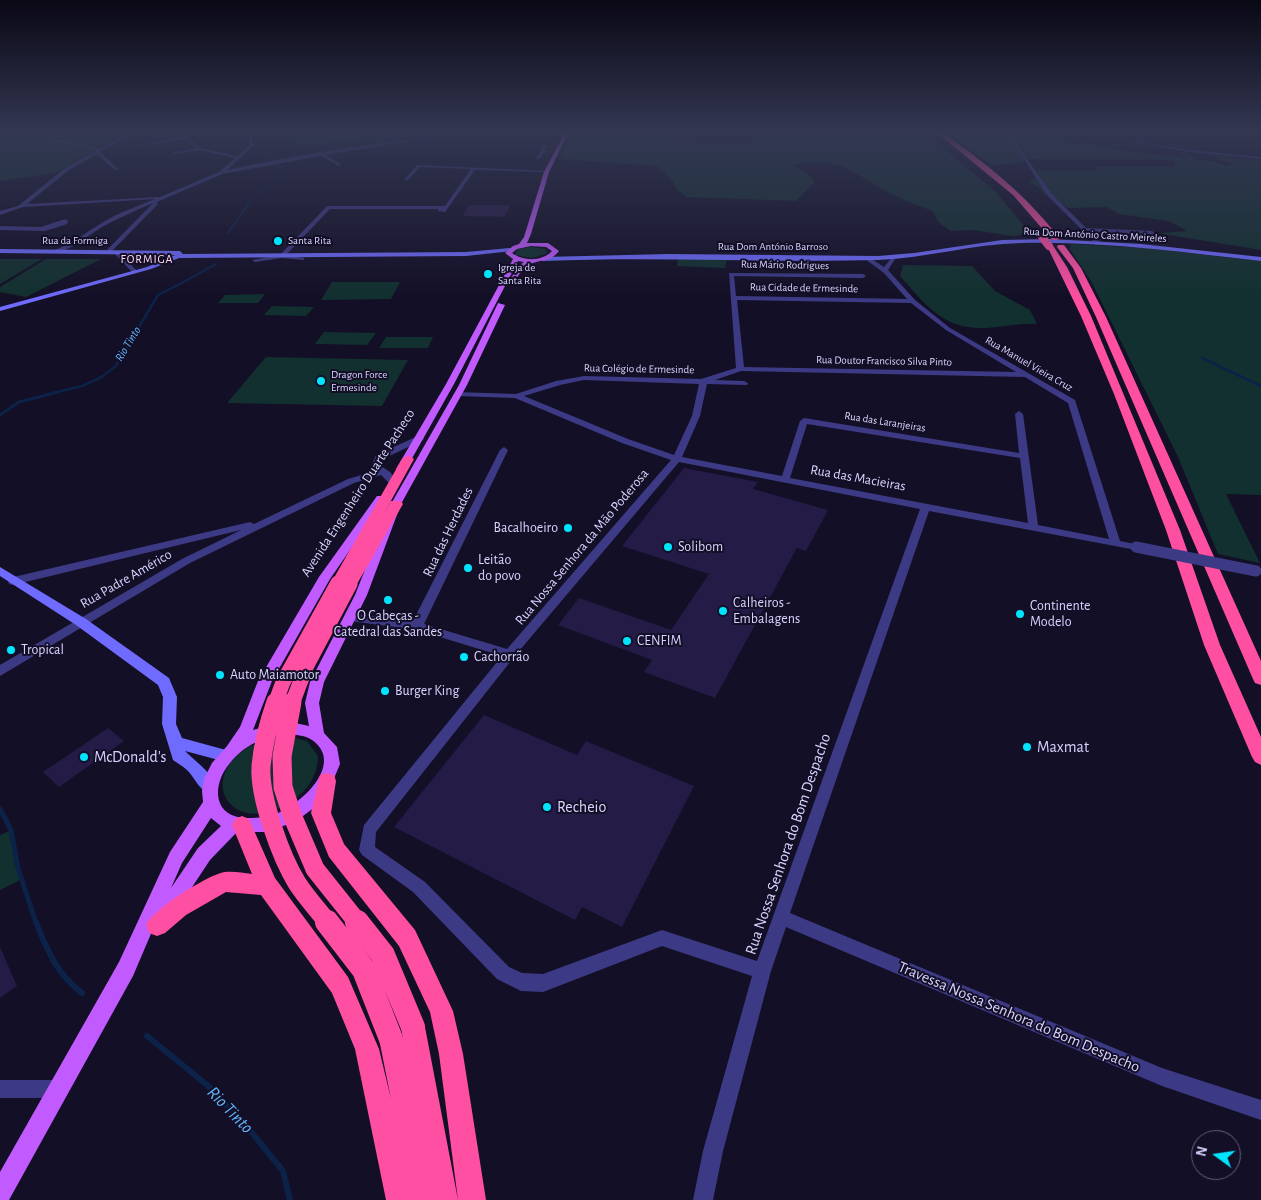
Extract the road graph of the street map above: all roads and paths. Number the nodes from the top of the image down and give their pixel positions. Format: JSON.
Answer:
{"nodes":[{"id":1,"x":44,"y":188,"type":"edge"},
{"id":2,"x":185,"y":188,"type":"edge"},
{"id":3,"x":459,"y":188,"type":"edge"},
{"id":4,"x":540,"y":188,"type":"edge"},
{"id":5,"x":998,"y":188,"type":"edge"},
{"id":6,"x":1009,"y":188,"type":"edge"},
{"id":7,"x":1045,"y":188,"type":"edge"},
{"id":8,"x":164,"y":197,"type":"junction"},
{"id":9,"x":388,"y":199,"type":"dead end"},
{"id":10,"x":154,"y":201,"type":"junction"},
{"id":11,"x":20,"y":207,"type":"junction"},
{"id":12,"x":381,"y":207,"type":"junction"},
{"id":13,"x":328,"y":208,"type":"junction"},
{"id":14,"x":446,"y":208,"type":"junction"},
{"id":15,"x":1022,"y":212,"type":"dead end"},
{"id":16,"x":0,"y":213,"type":"edge"},
{"id":17,"x":0,"y":228,"type":"edge"},
{"id":18,"x":42,"y":229,"type":"dead end"},
{"id":19,"x":1037,"y":230,"type":"dead end"},
{"id":20,"x":1086,"y":230,"type":"junction"},
{"id":21,"x":1152,"y":233,"type":"dead end"},
{"id":22,"x":530,"y":235,"type":"junction"},
{"id":23,"x":540,"y":244,"type":"junction"},
{"id":24,"x":1055,"y":244,"type":"junction"},
{"id":25,"x":1099,"y":244,"type":"junction"},
{"id":26,"x":522,"y":245,"type":"junction"},
{"id":27,"x":71,"y":248,"type":"junction"},
{"id":28,"x":0,"y":251,"type":"edge"},
{"id":29,"x":556,"y":251,"type":"junction"},
{"id":30,"x":112,"y":252,"type":"junction"},
{"id":31,"x":150,"y":252,"type":"junction"},
{"id":32,"x":512,"y":255,"type":"junction"},
{"id":33,"x":282,"y":256,"type":"junction"},
{"id":34,"x":895,"y":257,"type":"junction"},
{"id":35,"x":839,"y":258,"type":"junction"},
{"id":36,"x":867,"y":258,"type":"junction"},
{"id":37,"x":878,"y":258,"type":"junction"},
{"id":38,"x":184,"y":259,"type":"junction"},
{"id":39,"x":302,"y":259,"type":"junction"},
{"id":40,"x":542,"y":259,"type":"junction"},
{"id":41,"x":1261,"y":259,"type":"edge"},
{"id":42,"x":168,"y":260,"type":"junction"},
{"id":43,"x":255,"y":260,"type":"junction"},
{"id":44,"x":534,"y":260,"type":"junction"},
{"id":45,"x":149,"y":268,"type":"junction"},
{"id":46,"x":885,"y":271,"type":"junction"},
{"id":47,"x":135,"y":272,"type":"junction"},
{"id":48,"x":863,"y":276,"type":"dead end"},
{"id":49,"x":735,"y":298,"type":"junction"},
{"id":50,"x":913,"y":301,"type":"junction"},
{"id":51,"x":0,"y":309,"type":"edge"},
{"id":52,"x":740,"y":368,"type":"junction"},
{"id":53,"x":1027,"y":375,"type":"junction"},
{"id":54,"x":704,"y":381,"type":"junction"},
{"id":55,"x":744,"y":383,"type":"dead end"},
{"id":56,"x":458,"y":394,"type":"junction"},
{"id":57,"x":516,"y":396,"type":"junction"},
{"id":58,"x":1019,"y":414,"type":"dead end"},
{"id":59,"x":420,"y":438,"type":"junction"},
{"id":60,"x":504,"y":450,"type":"dead end"},
{"id":61,"x":1024,"y":456,"type":"junction"},
{"id":62,"x":379,"y":457,"type":"junction"},
{"id":63,"x":408,"y":459,"type":"junction"},
{"id":64,"x":677,"y":459,"type":"junction"},
{"id":65,"x":380,"y":472,"type":"junction"},
{"id":66,"x":785,"y":480,"type":"junction"},
{"id":67,"x":350,"y":481,"type":"junction"},
{"id":68,"x":392,"y":481,"type":"junction"},
{"id":69,"x":396,"y":504,"type":"junction"},
{"id":70,"x":926,"y":506,"type":"junction"},
{"id":71,"x":272,"y":520,"type":"junction"},
{"id":72,"x":1033,"y":526,"type":"junction"},
{"id":73,"x":1115,"y":542,"type":"junction"},
{"id":74,"x":0,"y":571,"type":"edge"},
{"id":75,"x":1259,"y":571,"type":"edge"},
{"id":76,"x":13,"y":581,"type":"junction"},
{"id":77,"x":344,"y":584,"type":"junction"},
{"id":78,"x":350,"y":617,"type":"junction"},
{"id":79,"x":81,"y":622,"type":"junction"},
{"id":80,"x":417,"y":626,"type":"junction"},
{"id":81,"x":510,"y":654,"type":"junction"},
{"id":82,"x":0,"y":671,"type":"edge"},
{"id":83,"x":1261,"y":679,"type":"edge"},
{"id":84,"x":317,"y":733,"type":"junction"},
{"id":85,"x":176,"y":743,"type":"junction"},
{"id":86,"x":229,"y":752,"type":"junction"},
{"id":87,"x":1261,"y":758,"type":"edge"},
{"id":88,"x":327,"y":781,"type":"junction"},
{"id":89,"x":209,"y":786,"type":"junction"},
{"id":90,"x":211,"y":804,"type":"junction"},
{"id":91,"x":238,"y":825,"type":"junction"},
{"id":92,"x":267,"y":884,"type":"junction"},
{"id":93,"x":780,"y":917,"type":"junction"},
{"id":94,"x":157,"y":925,"type":"junction"},
{"id":95,"x":126,"y":969,"type":"junction"},
{"id":96,"x":762,"y":971,"type":"junction"},
{"id":97,"x":402,"y":1033,"type":"junction"},
{"id":98,"x":0,"y":1088,"type":"edge"},
{"id":99,"x":59,"y":1089,"type":"junction"},
{"id":100,"x":1261,"y":1110,"type":"edge"},
{"id":101,"x":0,"y":1194,"type":"edge"},
{"id":102,"x":400,"y":1200,"type":"edge"},
{"id":103,"x":424,"y":1200,"type":"edge"},
{"id":104,"x":444,"y":1200,"type":"edge"},
{"id":105,"x":472,"y":1200,"type":"edge"},
{"id":106,"x":703,"y":1200,"type":"edge"}],
"edges":[{"from":1,"to":11,"type":"street"},
{"from":2,"to":8,"type":"street"},
{"from":3,"to":14,"type":"street"},
{"from":4,"to":22,"type":"main road"},
{"from":5,"to":15,"type":"highway"},
{"from":6,"to":24,"type":"highway"},
{"from":7,"to":20,"type":"street"},
{"from":8,"to":10,"type":"street"},
{"from":8,"to":11,"type":"street"},
{"from":9,"to":12,"type":"street"},
{"from":10,"to":27,"type":"street"},
{"from":10,"to":30,"type":"street"},
{"from":11,"to":16,"type":"street"},
{"from":12,"to":13,"type":"street"},
{"from":12,"to":14,"type":"street"},
{"from":13,"to":14,"type":"street"},
{"from":13,"to":33,"type":"street"},
{"from":17,"to":18,"type":"street"},
{"from":19,"to":24,"type":"highway","bridge":true},
{"from":20,"to":21,"type":"street"},
{"from":20,"to":25,"type":"street"},
{"from":22,"to":23,"type":"main road"},
{"from":22,"to":26,"type":"main road"},
{"from":23,"to":26,"type":"main road"},
{"from":23,"to":29,"type":"main road"},
{"from":24,"to":83,"type":"highway"},
{"from":24,"to":87,"type":"highway"},
{"from":25,"to":34,"type":"main road","name":"Rua Dom António Castro Meireles"},
{"from":25,"to":41,"type":"main road","name":"Rua Dom António Castro Meireles"},
{"from":26,"to":32,"type":"main road"},
{"from":27,"to":28,"type":"main road","name":"Rua da Formiga"},
{"from":27,"to":30,"type":"main road","name":"Rua da Formiga"},
{"from":29,"to":35,"type":"main road","name":"Rua Dom António Barroso"},
{"from":29,"to":40,"type":"main road"},
{"from":30,"to":31,"type":"main road","name":"Rua da Formiga"},
{"from":30,"to":47,"type":"street"},
{"from":31,"to":38,"type":"main road","name":"Rua da Formiga"},
{"from":31,"to":42,"type":"main road","name":"Rua da Formiga"},
{"from":32,"to":33,"type":"main road"},
{"from":32,"to":39,"type":"main road"},
{"from":32,"to":44,"type":"main road"},
{"from":32,"to":59,"type":"main road","name":"Avenida Engenheiro Duarte Pacheco"},
{"from":33,"to":38,"type":"main road"},
{"from":33,"to":39,"type":"street"},
{"from":33,"to":43,"type":"street"},
{"from":34,"to":37,"type":"main road","name":"Rua Dom António Castro Meireles"},
{"from":34,"to":46,"type":"street"},
{"from":35,"to":36,"type":"main road","name":"Rua Dom António Castro Meireles"},
{"from":35,"to":40,"type":"main road","name":"Rua Dom António Barroso"},
{"from":36,"to":37,"type":"main road","name":"Rua Dom António Castro Meireles"},
{"from":36,"to":46,"type":"street","name":"Rua Manuel Vieira Cruz"},
{"from":37,"to":46,"type":"street","name":"Rua Manuel Vieira Cruz"},
{"from":38,"to":42,"type":"main road","name":"Rua da Formiga"},
{"from":38,"to":43,"type":"main road"},
{"from":38,"to":45,"type":"main road"},
{"from":39,"to":43,"type":"main road"},
{"from":40,"to":44,"type":"main road"},
{"from":42,"to":45,"type":"main road"},
{"from":44,"to":56,"type":"main road"},
{"from":45,"to":47,"type":"main road"},
{"from":46,"to":50,"type":"street","name":"Rua Manuel Vieira Cruz"},
{"from":47,"to":51,"type":"main road"},
{"from":48,"to":49,"type":"street","name":"Rua Mário Rodrigues"},
{"from":49,"to":50,"type":"street","name":"Rua Cidade de Ermesinde"},
{"from":49,"to":52,"type":"street","name":"Rua Cidade de Ermesinde"},
{"from":50,"to":53,"type":"street","name":"Rua Manuel Vieira Cruz"},
{"from":52,"to":53,"type":"street","name":"Rua Doutor Francisco Silva Pinto"},
{"from":52,"to":54,"type":"street"},
{"from":53,"to":73,"type":"street","name":"Rua Manuel Vieira Cruz"},
{"from":54,"to":55,"type":"street","name":"Rua Colégio de Ermesinde"},
{"from":54,"to":57,"type":"street","name":"Rua Colégio de Ermesinde"},
{"from":54,"to":64,"type":"street","name":"Rua Nossa Senhora da Mão Poderosa"},
{"from":56,"to":57,"type":"street","name":"Rua das Macieiras"},
{"from":56,"to":69,"type":"main road"},
{"from":57,"to":64,"type":"street","name":"Rua das Macieiras"},
{"from":58,"to":61,"type":"street"},
{"from":59,"to":62,"type":"street","name":"Rua Padre Américo"},
{"from":59,"to":63,"type":"main road","name":"Avenida Engenheiro Duarte Pacheco"},
{"from":60,"to":80,"type":"street","name":"Rua das Herdades"},
{"from":61,"to":66,"type":"street","name":"Rua das Laranjeiras"},
{"from":61,"to":72,"type":"street"},
{"from":62,"to":65,"type":"street"},
{"from":62,"to":67,"type":"street","name":"Rua Padre Américo"},
{"from":63,"to":68,"type":"main road","name":"Avenida Engenheiro Duarte Pacheco"},
{"from":63,"to":77,"type":"highway"},
{"from":64,"to":66,"type":"street","name":"Rua das Macieiras"},
{"from":64,"to":81,"type":"street","name":"Rua Nossa Senhora da Mão Poderosa"},
{"from":65,"to":67,"type":"street","name":"Rua Padre Américo"},
{"from":65,"to":68,"type":"street"},
{"from":66,"to":70,"type":"street","name":"Rua das Macieiras"},
{"from":67,"to":71,"type":"street","name":"Rua Padre Américo"},
{"from":68,"to":86,"type":"main road","name":"Avenida Engenheiro Duarte Pacheco"},
{"from":69,"to":77,"type":"highway"},
{"from":69,"to":78,"type":"main road"},
{"from":70,"to":72,"type":"street","name":"Rua das Macieiras"},
{"from":70,"to":93,"type":"street","name":"Rua Nossa Senhora do Bom Despacho"},
{"from":71,"to":76,"type":"street","name":"Rua Padre Américo"},
{"from":71,"to":79,"type":"street","name":"Rua Padre Américo"},
{"from":72,"to":73,"type":"street","name":"Rua das Macieiras"},
{"from":73,"to":75,"type":"street","name":"Rua das Macieiras","bridge":true},
{"from":74,"to":76,"type":"main road"},
{"from":76,"to":79,"type":"main road"},
{"from":77,"to":97,"type":"highway","bridge":true},
{"from":78,"to":80,"type":"street"},
{"from":78,"to":84,"type":"main road"},
{"from":79,"to":82,"type":"street","name":"Rua Padre Américo"},
{"from":79,"to":85,"type":"main road"},
{"from":80,"to":81,"type":"street"},
{"from":81,"to":96,"type":"street","name":"Rua Nossa Senhora da Mão Poderosa"},
{"from":84,"to":86,"type":"main road"},
{"from":84,"to":88,"type":"main road"},
{"from":85,"to":86,"type":"main road"},
{"from":85,"to":89,"type":"main road"},
{"from":86,"to":89,"type":"main road"},
{"from":88,"to":91,"type":"main road"},
{"from":88,"to":105,"type":"highway"},
{"from":89,"to":90,"type":"main road"},
{"from":90,"to":91,"type":"main road"},
{"from":90,"to":95,"type":"main road"},
{"from":91,"to":92,"type":"highway"},
{"from":91,"to":94,"type":"main road"},
{"from":92,"to":94,"type":"highway"},
{"from":92,"to":102,"type":"highway"},
{"from":93,"to":96,"type":"street","name":"Rua Nossa Senhora do Bom Despacho"},
{"from":93,"to":100,"type":"street","name":"Travessa Nossa Senhora do Bom Despacho"},
{"from":94,"to":95,"type":"main road"},
{"from":95,"to":99,"type":"main road"},
{"from":96,"to":106,"type":"street","name":"Rua Nossa Senhora do Bom Despacho"},
{"from":97,"to":103,"type":"highway"},
{"from":97,"to":104,"type":"highway"},
{"from":98,"to":99,"type":"street"},
{"from":99,"to":101,"type":"main road"}]}
